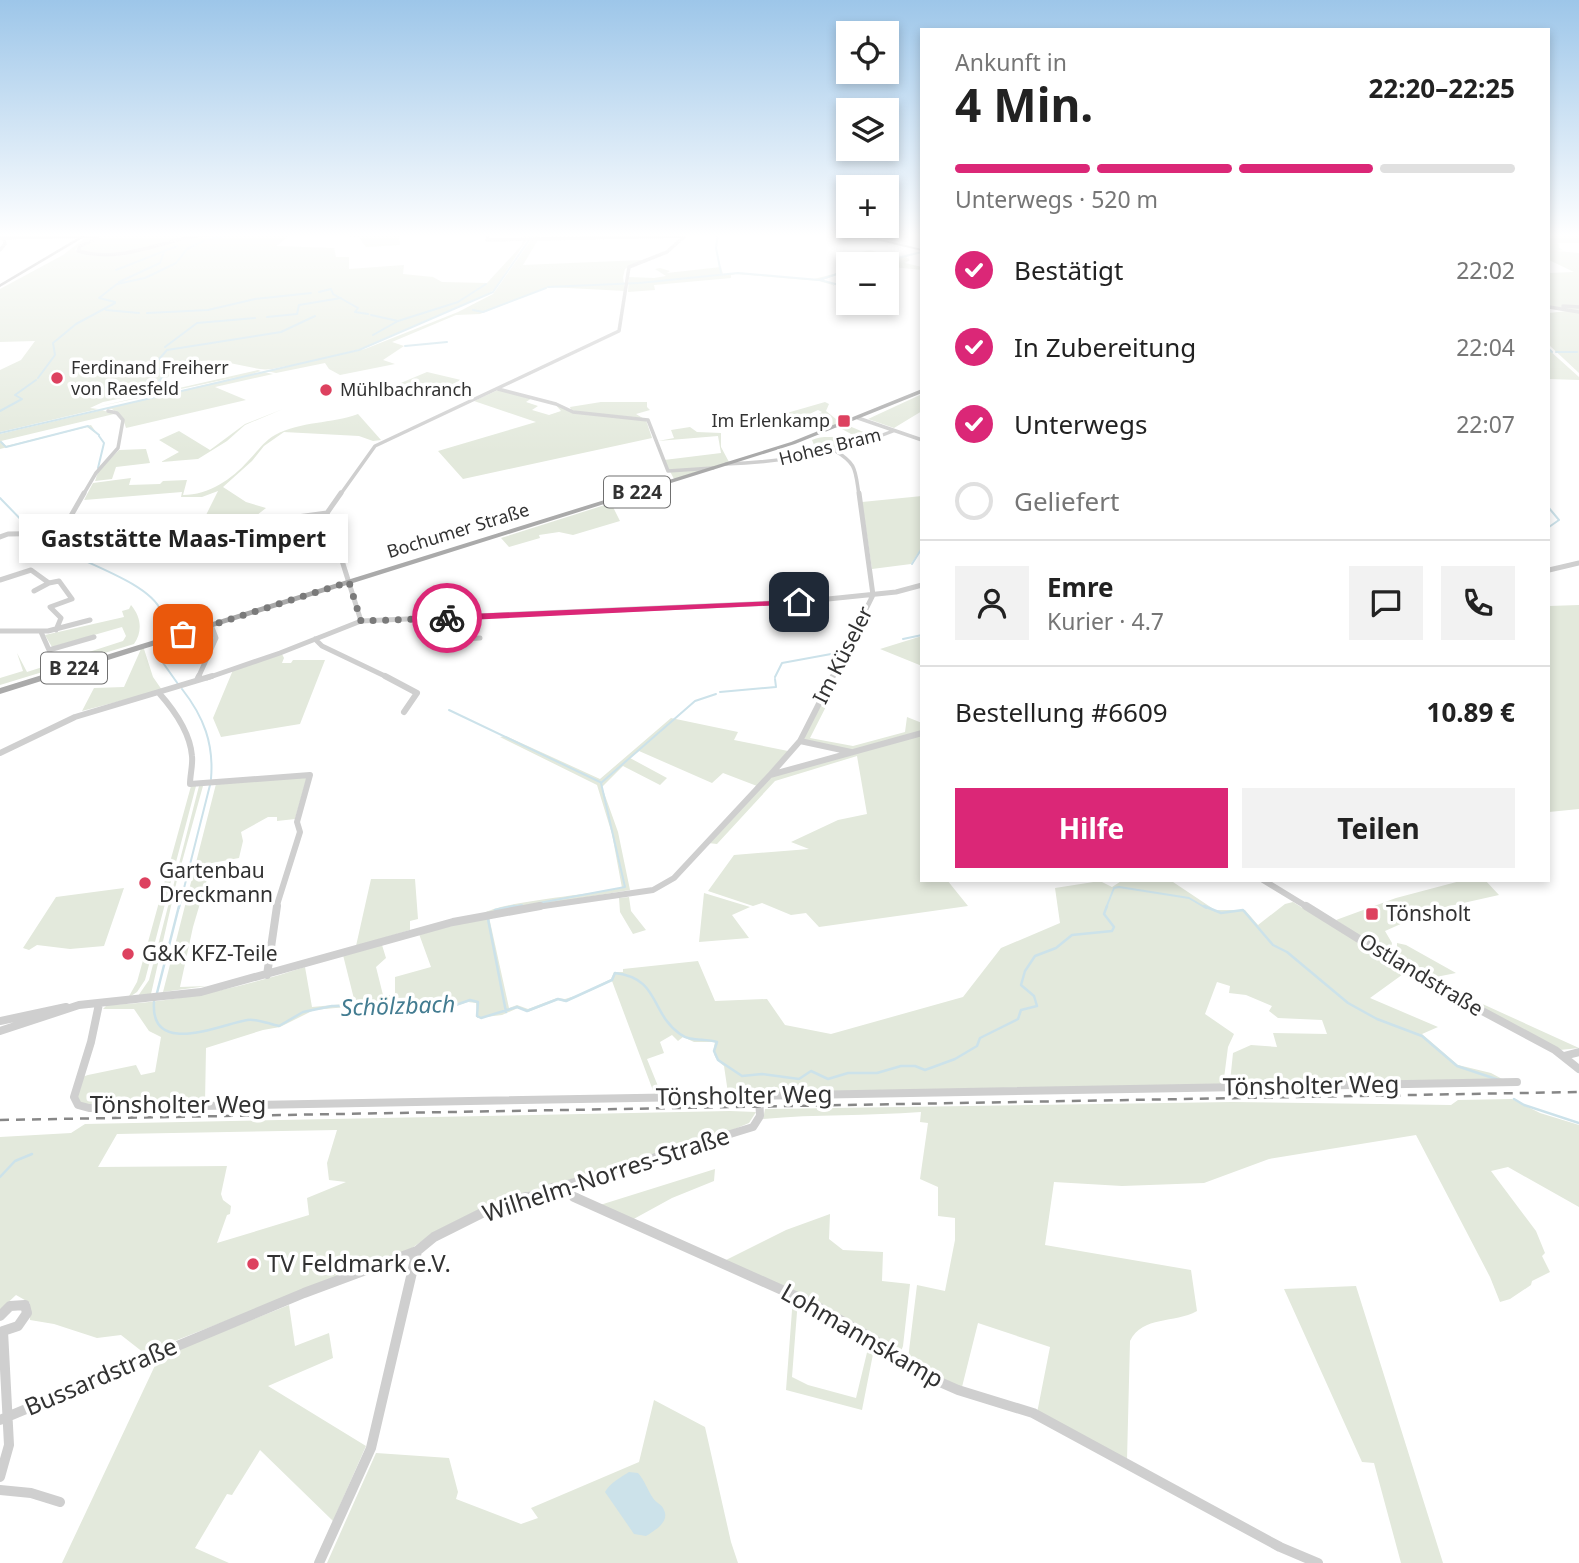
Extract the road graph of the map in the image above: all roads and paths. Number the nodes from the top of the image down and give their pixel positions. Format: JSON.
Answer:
{"nodes":[{"id":1,"x":623,"y":306,"type":"edge"},
{"id":2,"x":1550,"y":307,"type":"edge"},
{"id":3,"x":1579,"y":309,"type":"edge"},
{"id":4,"x":498,"y":389,"type":"junction"},
{"id":5,"x":920,"y":392,"type":"edge"},
{"id":6,"x":108,"y":411,"type":"dead end"},
{"id":7,"x":858,"y":418,"type":"junction"},
{"id":8,"x":893,"y":431,"type":"junction"},
{"id":9,"x":920,"y":439,"type":"edge"},
{"id":10,"x":834,"y":450,"type":"junction"},
{"id":11,"x":726,"y":464,"type":"junction"},
{"id":12,"x":713,"y":468,"type":"junction"},
{"id":13,"x":327,"y":513,"type":"junction"},
{"id":14,"x":60,"y":535,"type":"junction"},
{"id":15,"x":0,"y":537,"type":"edge"},
{"id":16,"x":1579,"y":563,"type":"edge"},
{"id":17,"x":1550,"y":570,"type":"edge"},
{"id":18,"x":0,"y":580,"type":"edge"},
{"id":19,"x":349,"y":582,"type":"junction"},
{"id":20,"x":50,"y":583,"type":"junction"},
{"id":21,"x":920,"y":585,"type":"edge"},
{"id":22,"x":34,"y":591,"type":"dead end"},
{"id":23,"x":873,"y":595,"type":"junction"},
{"id":24,"x":470,"y":617,"type":"junction"},
{"id":25,"x":90,"y":620,"type":"dead end"},
{"id":26,"x":361,"y":621,"type":"junction"},
{"id":27,"x":211,"y":625,"type":"junction"},
{"id":28,"x":56,"y":629,"type":"junction"},
{"id":29,"x":0,"y":631,"type":"edge"},
{"id":30,"x":41,"y":632,"type":"junction"},
{"id":31,"x":94,"y":636,"type":"dead end"},
{"id":32,"x":480,"y":638,"type":"dead end"},
{"id":33,"x":314,"y":639,"type":"junction"},
{"id":34,"x":466,"y":639,"type":"junction"},
{"id":35,"x":441,"y":648,"type":"dead end"},
{"id":36,"x":197,"y":680,"type":"junction"},
{"id":37,"x":0,"y":691,"type":"edge"},
{"id":38,"x":159,"y":693,"type":"junction"},
{"id":39,"x":404,"y":712,"type":"dead end"},
{"id":40,"x":920,"y":734,"type":"edge"},
{"id":41,"x":800,"y":741,"type":"junction"},
{"id":42,"x":852,"y":752,"type":"junction"},
{"id":43,"x":0,"y":753,"type":"edge"},
{"id":44,"x":770,"y":775,"type":"junction"},
{"id":45,"x":1266,"y":882,"type":"edge"},
{"id":46,"x":267,"y":975,"type":"junction"},
{"id":47,"x":99,"y":1004,"type":"junction"},
{"id":48,"x":22,"y":1019,"type":"junction"},
{"id":49,"x":0,"y":1021,"type":"edge"},
{"id":50,"x":0,"y":1031,"type":"edge"},
{"id":51,"x":1579,"y":1052,"type":"edge"},
{"id":52,"x":1564,"y":1056,"type":"junction"},
{"id":53,"x":1579,"y":1069,"type":"edge"},
{"id":54,"x":1517,"y":1082,"type":"dead end"},
{"id":55,"x":759,"y":1094,"type":"junction"},
{"id":56,"x":553,"y":1187,"type":"junction"},
{"id":57,"x":417,"y":1251,"type":"junction"},
{"id":58,"x":0,"y":1316,"type":"edge"},
{"id":59,"x":1,"y":1332,"type":"edge"},
{"id":60,"x":196,"y":1337,"type":"joint"},
{"id":61,"x":3,"y":1418,"type":"edge"},
{"id":62,"x":0,"y":1477,"type":"edge"},
{"id":63,"x":0,"y":1490,"type":"edge"},
{"id":64,"x":60,"y":1502,"type":"dead end"},
{"id":65,"x":319,"y":1563,"type":"edge"},
{"id":66,"x":1318,"y":1563,"type":"edge"}],
"edges":[{"from":1,"to":4,"type":"street"},
{"from":2,"to":3,"type":"street"},
{"from":4,"to":12,"type":"street"},
{"from":4,"to":13,"type":"street"},
{"from":5,"to":7,"type":"main road","name":"Bochumer Straße","number":"B 224"},
{"from":6,"to":14,"type":"street"},
{"from":7,"to":8,"type":"street"},
{"from":7,"to":11,"type":"main road","name":"Bochumer Straße","number":"B 224"},
{"from":8,"to":9,"type":"street"},
{"from":8,"to":10,"type":"street","name":"Hohes Bram"},
{"from":10,"to":11,"type":"street","name":"Hohes Bram"},
{"from":10,"to":23,"type":"street","name":"Im Küseler"},
{"from":11,"to":12,"type":"main road","name":"Bochumer Straße","number":"B 224"},
{"from":12,"to":19,"type":"main road","name":"Bochumer Straße","number":"B 224"},
{"from":13,"to":14,"type":"street"},
{"from":13,"to":19,"type":"street"},
{"from":14,"to":15,"type":"street"},
{"from":16,"to":17,"type":"street"},
{"from":18,"to":20,"type":"street"},
{"from":19,"to":26,"type":"street"},
{"from":19,"to":27,"type":"main road","name":"Bochumer Straße","number":"B 224"},
{"from":20,"to":22,"type":"street"},
{"from":20,"to":28,"type":"street"},
{"from":21,"to":23,"type":"street"},
{"from":23,"to":24,"type":"street"},
{"from":23,"to":41,"type":"street","name":"Im Küseler"},
{"from":24,"to":26,"type":"street"},
{"from":24,"to":34,"type":"street"},
{"from":25,"to":28,"type":"street"},
{"from":26,"to":33,"type":"street"},
{"from":27,"to":36,"type":"street"},
{"from":27,"to":37,"type":"main road","name":"Bochumer Straße","number":"B 224"},
{"from":28,"to":30,"type":"street"},
{"from":29,"to":30,"type":"street"},
{"from":30,"to":31,"type":"street"},
{"from":32,"to":34,"type":"street"},
{"from":33,"to":36,"type":"street"},
{"from":33,"to":39,"type":"street"},
{"from":34,"to":35,"type":"street"},
{"from":36,"to":38,"type":"street"},
{"from":38,"to":43,"type":"street"},
{"from":38,"to":46,"type":"street"},
{"from":40,"to":42,"type":"street"},
{"from":41,"to":42,"type":"street"},
{"from":41,"to":44,"type":"street","name":"Im Küseler"},
{"from":42,"to":44,"type":"street"},
{"from":44,"to":46,"type":"street","name":"Im Küseler"},
{"from":45,"to":52,"type":"street","name":"Ostlandstraße"},
{"from":46,"to":47,"type":"street","name":"Im Küseler"},
{"from":47,"to":48,"type":"street","name":"Im Küseler"},
{"from":47,"to":55,"type":"street","name":"Tönsholter Weg"},
{"from":48,"to":49,"type":"street"},
{"from":48,"to":50,"type":"street"},
{"from":51,"to":52,"type":"street"},
{"from":52,"to":53,"type":"street","name":"Ostlandstraße"},
{"from":54,"to":55,"type":"street","name":"Tönsholter Weg"},
{"from":55,"to":56,"type":"street","name":"Wilhelm-Norres-Straße"},
{"from":56,"to":57,"type":"street","name":"Wilhelm-Norres-Straße"},
{"from":56,"to":66,"type":"street","name":"Lohmannskamp"},
{"from":57,"to":60,"type":"street","name":"Wilhelm-Norres-Straße"},
{"from":57,"to":65,"type":"street"},
{"from":58,"to":59,"type":"street"},
{"from":59,"to":61,"type":"street","name":"Bussardstraße"},
{"from":60,"to":61,"type":"street","name":"Bussardstraße"},
{"from":61,"to":62,"type":"street","name":"Bussardstraße"},
{"from":63,"to":64,"type":"street"}]}
